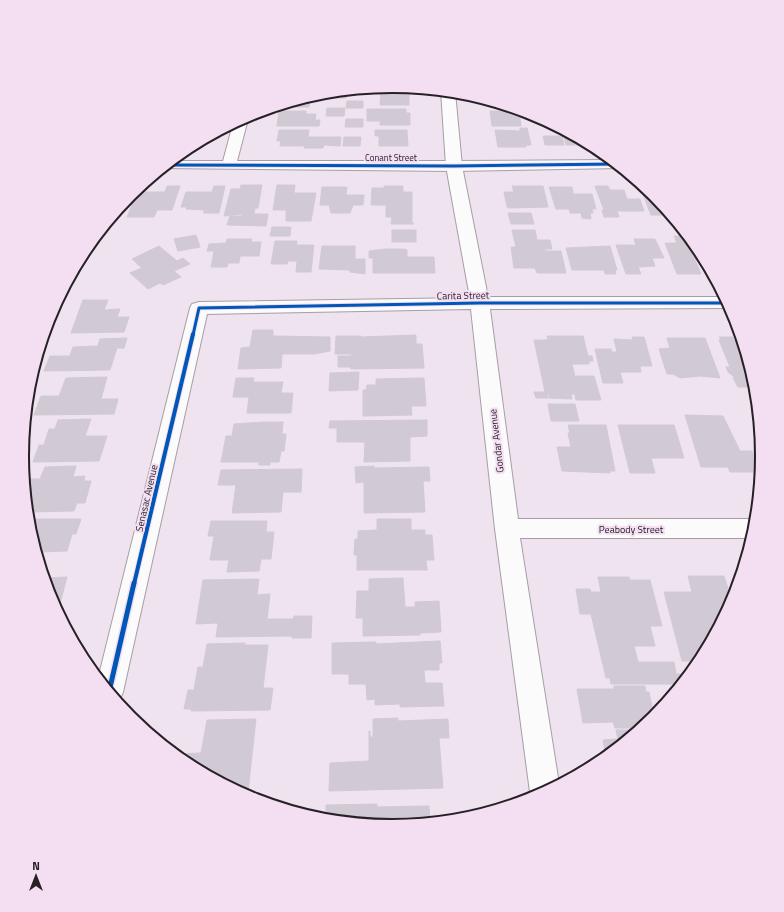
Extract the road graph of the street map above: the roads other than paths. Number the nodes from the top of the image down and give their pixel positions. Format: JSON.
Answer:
{"nodes":[{"id":1,"x":448,"y":98,"type":"edge"},
{"id":2,"x":239,"y":127,"type":"edge"},
{"id":3,"x":608,"y":164,"type":"edge"},
{"id":4,"x":175,"y":165,"type":"edge"},
{"id":5,"x":229,"y":165,"type":"junction"},
{"id":6,"x":454,"y":166,"type":"junction"},
{"id":7,"x":480,"y":303,"type":"junction"},
{"id":8,"x":722,"y":304,"type":"edge"},
{"id":9,"x":199,"y":308,"type":"joint"},
{"id":10,"x":748,"y":528,"type":"edge"},
{"id":11,"x":507,"y":529,"type":"junction"},
{"id":12,"x":111,"y":685,"type":"edge"},
{"id":13,"x":544,"y":786,"type":"edge"}],
"edges":[{"from":1,"to":6,"type":"street","name":"Gondar Avenue"},
{"from":2,"to":5,"type":"street"},
{"from":3,"to":6,"type":"street","name":"Conant Street"},
{"from":4,"to":5,"type":"street","name":"Conant Street"},
{"from":5,"to":6,"type":"street","name":"Conant Street"},
{"from":6,"to":7,"type":"street","name":"Gondar Avenue"},
{"from":7,"to":8,"type":"street","name":"Carita Street"},
{"from":7,"to":9,"type":"street","name":"Carita Street"},
{"from":7,"to":11,"type":"street","name":"Gondar Avenue"},
{"from":9,"to":12,"type":"street","name":"Senasac Avenue"},
{"from":10,"to":11,"type":"street","name":"Peabody Street"},
{"from":11,"to":13,"type":"street","name":"Gondar Avenue"}]}
